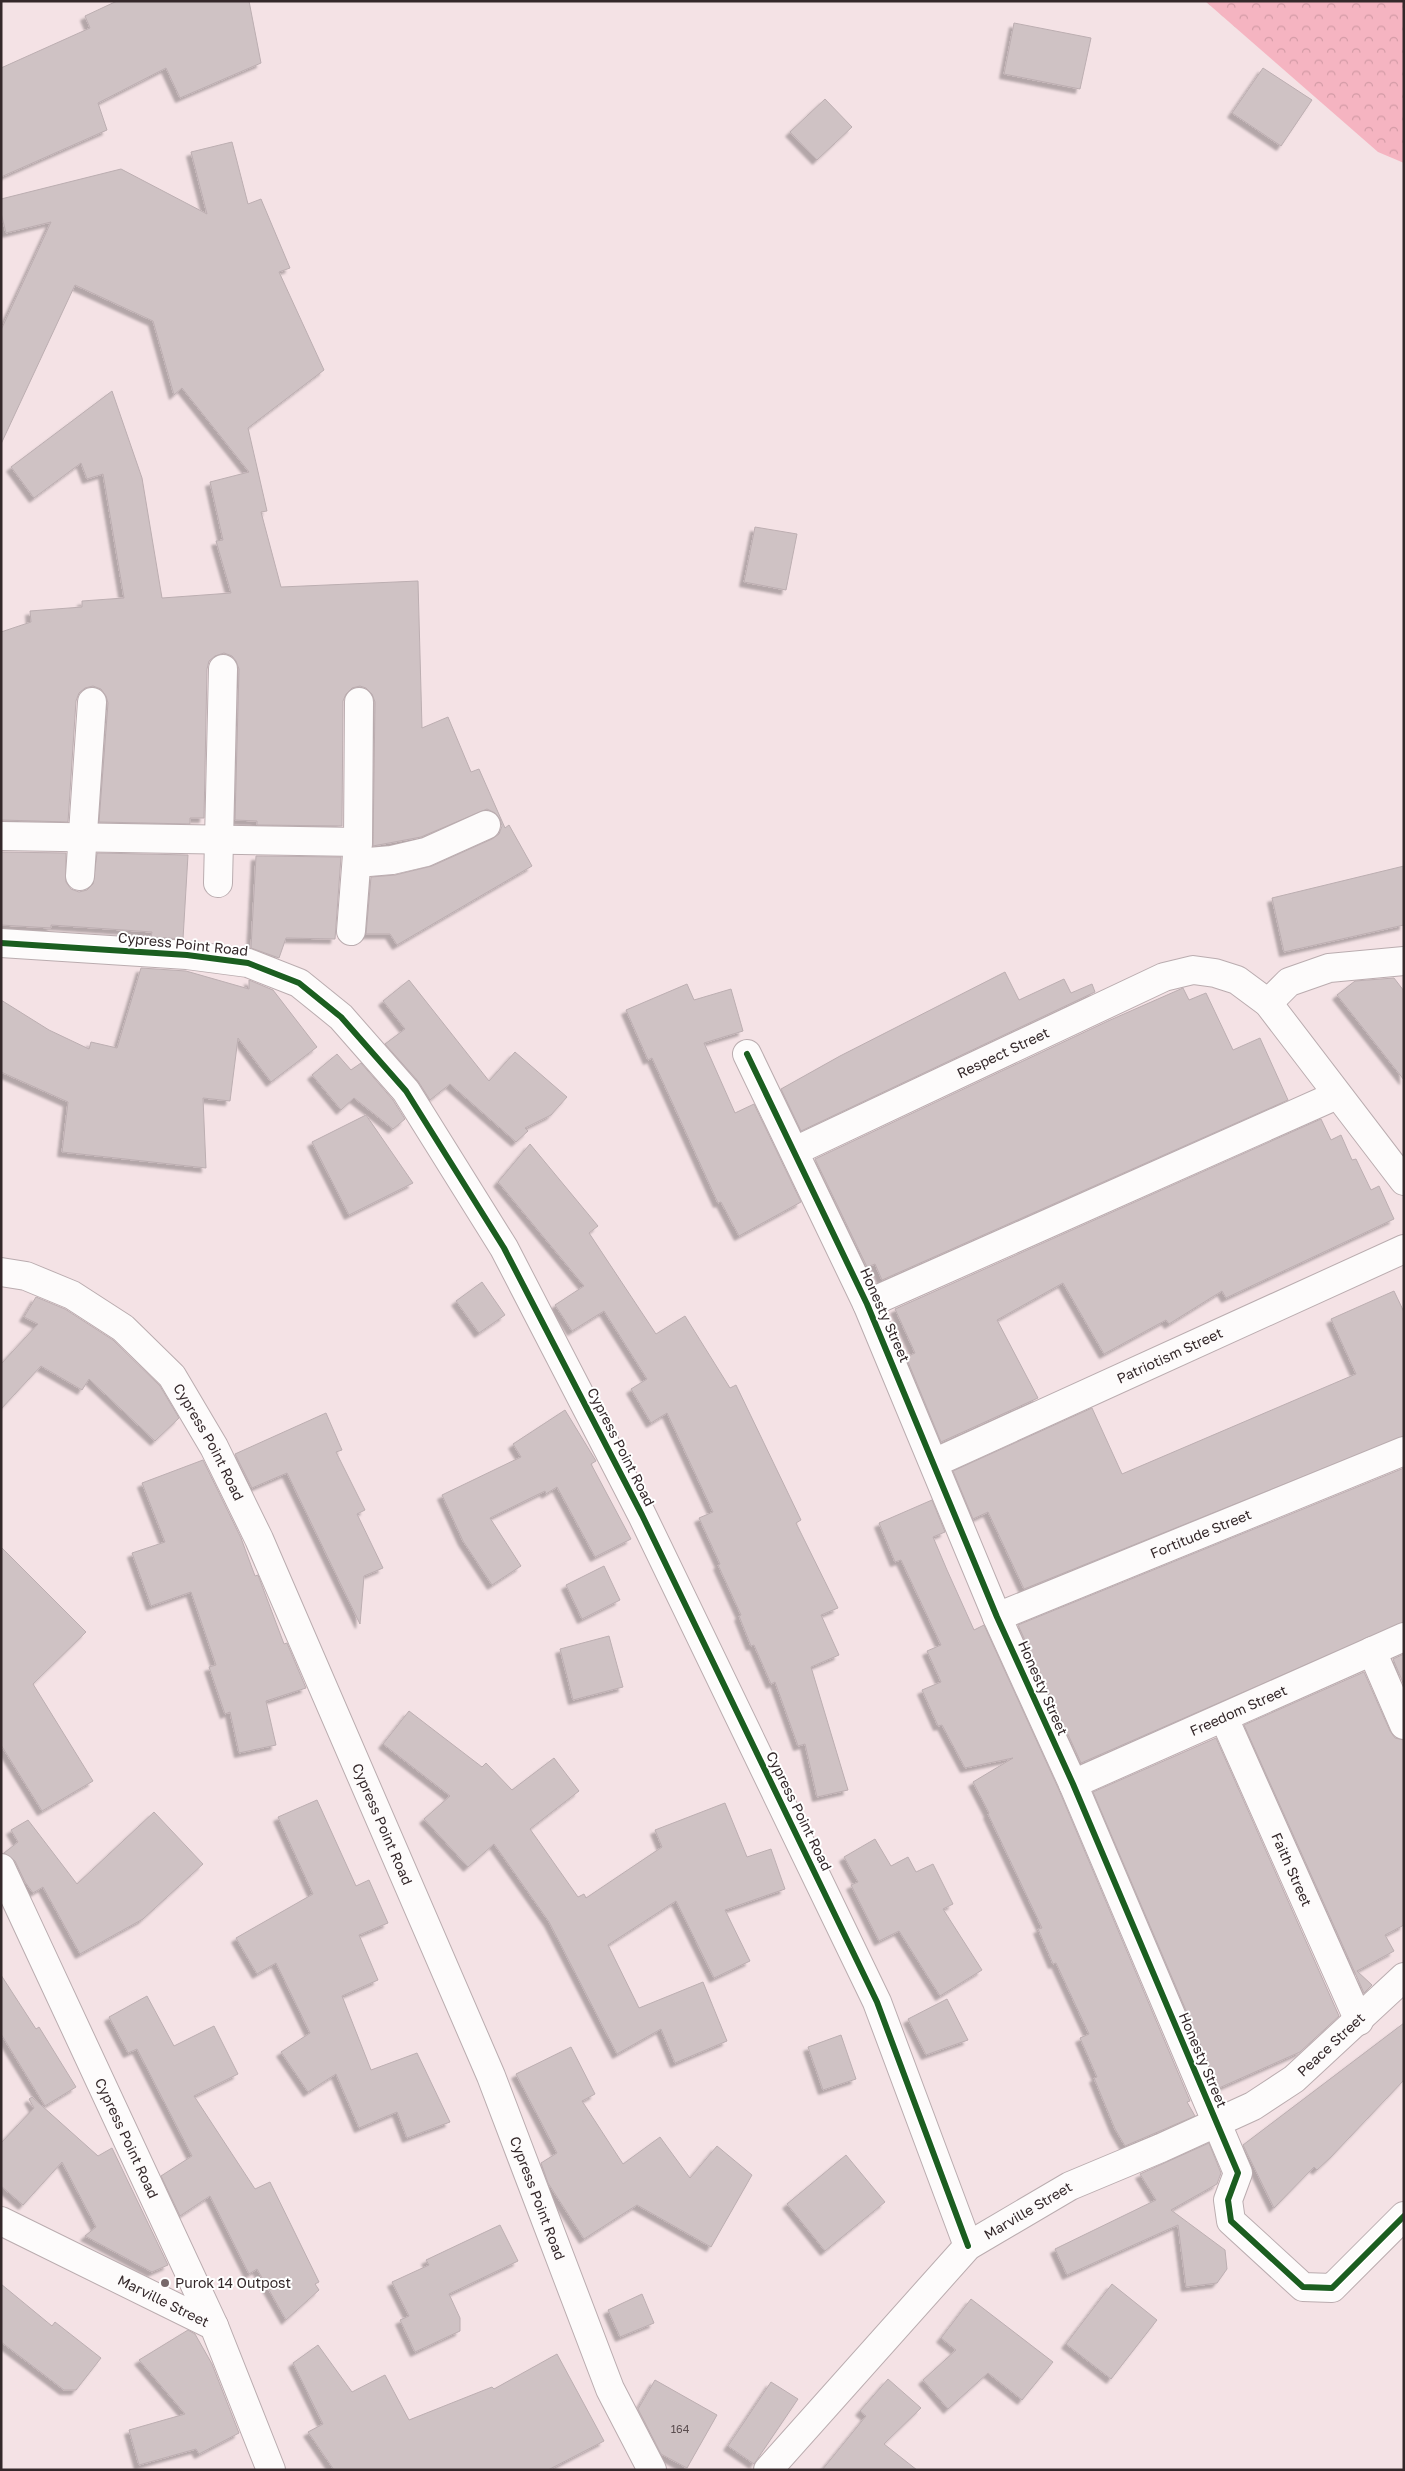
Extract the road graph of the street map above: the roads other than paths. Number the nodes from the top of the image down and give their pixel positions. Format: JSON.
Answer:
{"nodes":[{"id":1,"x":223,"y":669,"type":"dead end"},
{"id":2,"x":92,"y":702,"type":"dead end"},
{"id":3,"x":358,"y":702,"type":"dead end"},
{"id":4,"x":486,"y":825,"type":"dead end"},
{"id":5,"x":1,"y":836,"type":"edge"},
{"id":6,"x":83,"y":838,"type":"junction"},
{"id":7,"x":220,"y":841,"type":"junction"},
{"id":8,"x":358,"y":853,"type":"junction"},
{"id":9,"x":80,"y":876,"type":"dead end"},
{"id":10,"x":218,"y":883,"type":"dead end"},
{"id":11,"x":351,"y":931,"type":"dead end"},
{"id":12,"x":1,"y":943,"type":"edge"},
{"id":13,"x":1404,"y":961,"type":"edge"},
{"id":14,"x":1268,"y":1003,"type":"junction"},
{"id":15,"x":747,"y":1054,"type":"dead end"},
{"id":16,"x":1338,"y":1095,"type":"junction"},
{"id":17,"x":796,"y":1151,"type":"junction"},
{"id":18,"x":1404,"y":1181,"type":"edge"},
{"id":19,"x":1404,"y":1249,"type":"edge"},
{"id":20,"x":1,"y":1272,"type":"edge"},
{"id":21,"x":867,"y":1304,"type":"junction"},
{"id":22,"x":1404,"y":1451,"type":"edge"},
{"id":23,"x":934,"y":1463,"type":"junction"},
{"id":24,"x":997,"y":1617,"type":"junction"},
{"id":25,"x":1404,"y":1638,"type":"edge"},
{"id":26,"x":1372,"y":1652,"type":"junction"},
{"id":27,"x":1224,"y":1718,"type":"junction"},
{"id":28,"x":1404,"y":1725,"type":"edge"},
{"id":29,"x":1073,"y":1784,"type":"junction"},
{"id":30,"x":1,"y":1868,"type":"edge"},
{"id":31,"x":1404,"y":1978,"type":"edge"},
{"id":32,"x":1359,"y":2021,"type":"junction"},
{"id":33,"x":1253,"y":2106,"type":"joint"},
{"id":34,"x":1216,"y":2124,"type":"junction"},
{"id":35,"x":1404,"y":2216,"type":"edge"},
{"id":36,"x":1,"y":2221,"type":"edge"},
{"id":37,"x":968,"y":2246,"type":"junction"},
{"id":38,"x":214,"y":2326,"type":"junction"},
{"id":39,"x":271,"y":2470,"type":"edge"},
{"id":40,"x":652,"y":2470,"type":"edge"},
{"id":41,"x":768,"y":2470,"type":"edge"}],
"edges":[{"from":1,"to":7,"type":"street"},
{"from":2,"to":6,"type":"street"},
{"from":3,"to":8,"type":"street"},
{"from":4,"to":8,"type":"street"},
{"from":5,"to":6,"type":"street"},
{"from":6,"to":7,"type":"street"},
{"from":6,"to":9,"type":"street"},
{"from":7,"to":8,"type":"street"},
{"from":7,"to":10,"type":"street"},
{"from":8,"to":11,"type":"street"},
{"from":12,"to":37,"type":"street","name":"Cypress Point Road"},
{"from":13,"to":14,"type":"street"},
{"from":14,"to":16,"type":"street","name":"Respect Street"},
{"from":14,"to":17,"type":"street","name":"Respect Street"},
{"from":15,"to":17,"type":"street","name":"Honesty Street"},
{"from":16,"to":18,"type":"street","name":"Respect Street"},
{"from":16,"to":21,"type":"street"},
{"from":17,"to":21,"type":"street","name":"Honesty Street"},
{"from":19,"to":23,"type":"street","name":"Patriotism Street"},
{"from":20,"to":40,"type":"street","name":"Cypress Point Road"},
{"from":21,"to":23,"type":"street","name":"Honesty Street"},
{"from":22,"to":24,"type":"street","name":"Fortitude Street"},
{"from":23,"to":24,"type":"street","name":"Honesty Street"},
{"from":24,"to":29,"type":"street","name":"Honesty Street"},
{"from":25,"to":26,"type":"street","name":"Freedom Street"},
{"from":26,"to":27,"type":"street","name":"Freedom Street"},
{"from":26,"to":28,"type":"street"},
{"from":27,"to":29,"type":"street","name":"Freedom Street"},
{"from":27,"to":32,"type":"street","name":"Faith Street"},
{"from":29,"to":34,"type":"street","name":"Honesty Street"},
{"from":30,"to":38,"type":"street","name":"Cypress Point Road"},
{"from":31,"to":32,"type":"street","name":"Peace Street"},
{"from":32,"to":33,"type":"street","name":"Peace Street"},
{"from":33,"to":34,"type":"street","name":"Marville Street"},
{"from":34,"to":35,"type":"street","name":"Honesty Street"},
{"from":34,"to":37,"type":"street","name":"Marville Street"},
{"from":36,"to":38,"type":"street","name":"Marville Street"},
{"from":37,"to":41,"type":"street","name":"Marville Street"},
{"from":38,"to":39,"type":"street","name":"Marville Street"}]}
